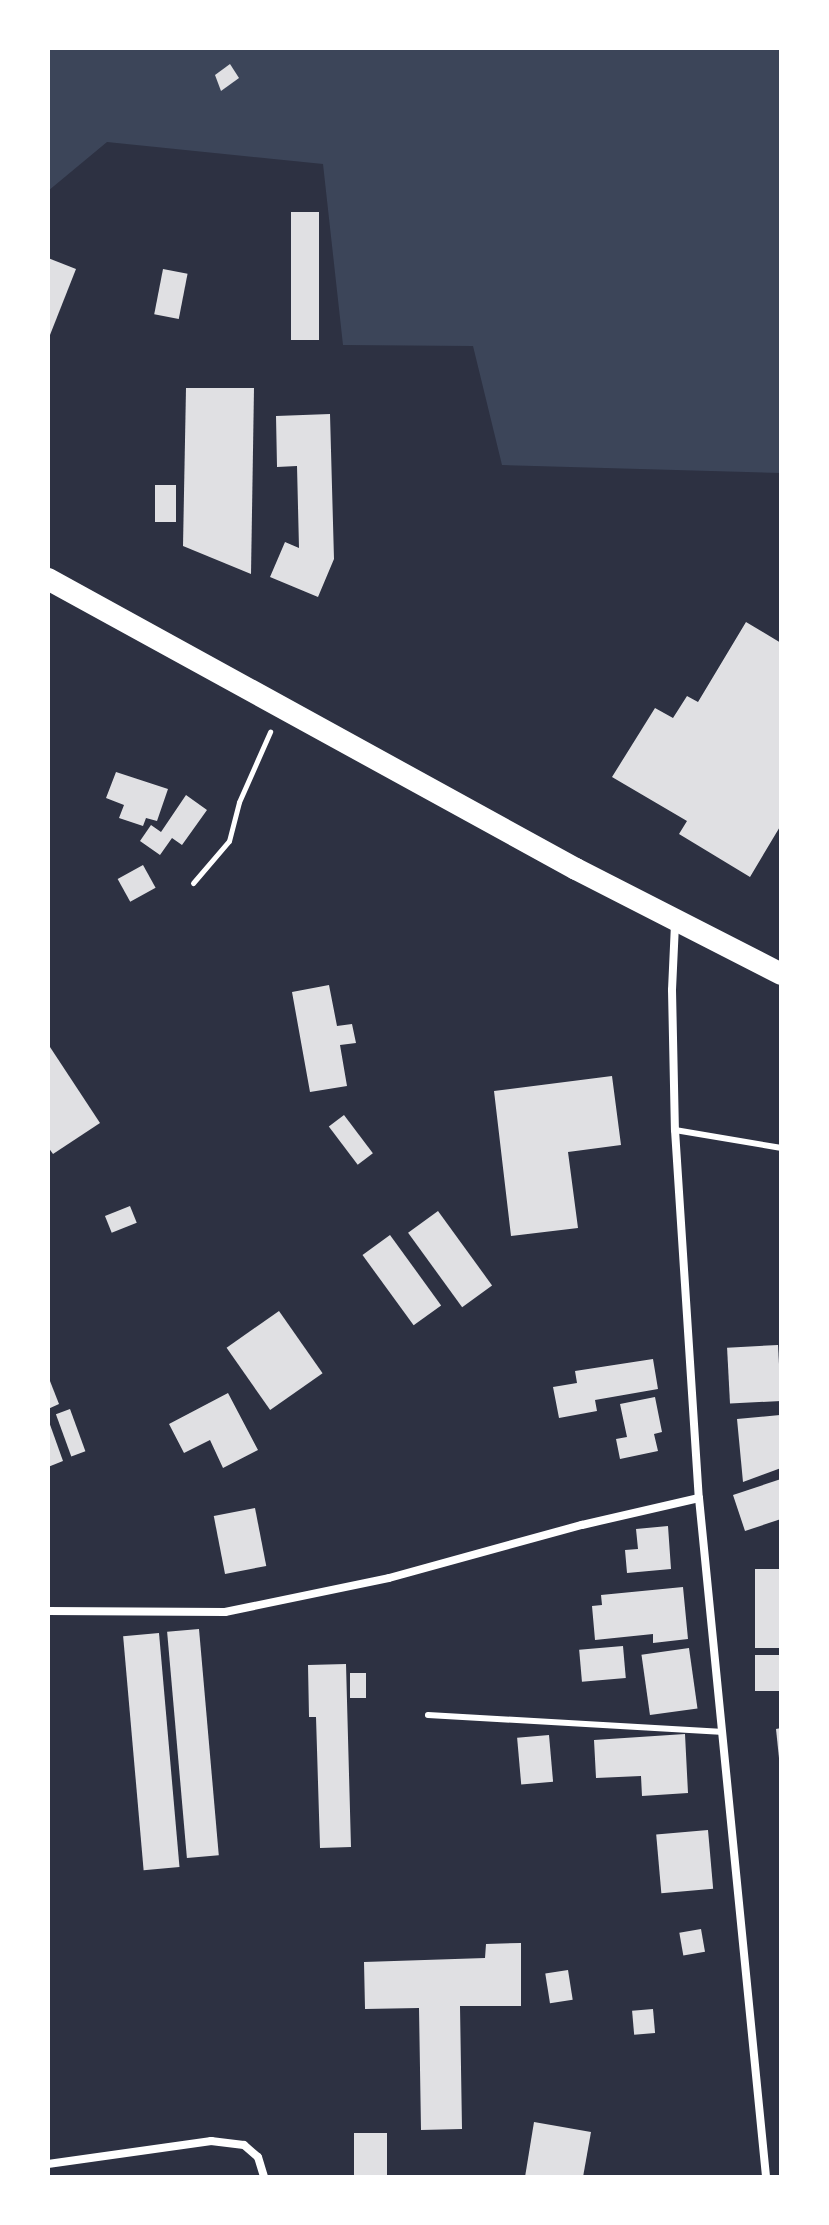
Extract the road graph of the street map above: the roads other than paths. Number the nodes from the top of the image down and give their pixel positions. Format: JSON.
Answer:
{"nodes":[{"id":1,"x":48,"y":579,"type":"edge"},
{"id":2,"x":675,"y":919,"type":"junction"},
{"id":3,"x":781,"y":974,"type":"edge"},
{"id":4,"x":675,"y":1130,"type":"junction"},
{"id":5,"x":781,"y":1148,"type":"edge"},
{"id":6,"x":699,"y":1498,"type":"junction"},
{"id":7,"x":48,"y":1611,"type":"edge"},
{"id":8,"x":428,"y":1715,"type":"dead end"},
{"id":9,"x":720,"y":1732,"type":"junction"},
{"id":10,"x":48,"y":2164,"type":"edge"},
{"id":11,"x":264,"y":2177,"type":"edge"},
{"id":12,"x":766,"y":2177,"type":"edge"}],
"edges":[{"from":1,"to":2,"type":"highway"},
{"from":2,"to":3,"type":"highway"},
{"from":2,"to":4,"type":"street"},
{"from":4,"to":5,"type":"lane"},
{"from":4,"to":6,"type":"street"},
{"from":6,"to":7,"type":"street"},
{"from":6,"to":9,"type":"street"},
{"from":8,"to":9,"type":"lane"},
{"from":9,"to":12,"type":"street"},
{"from":10,"to":11,"type":"street"}]}
